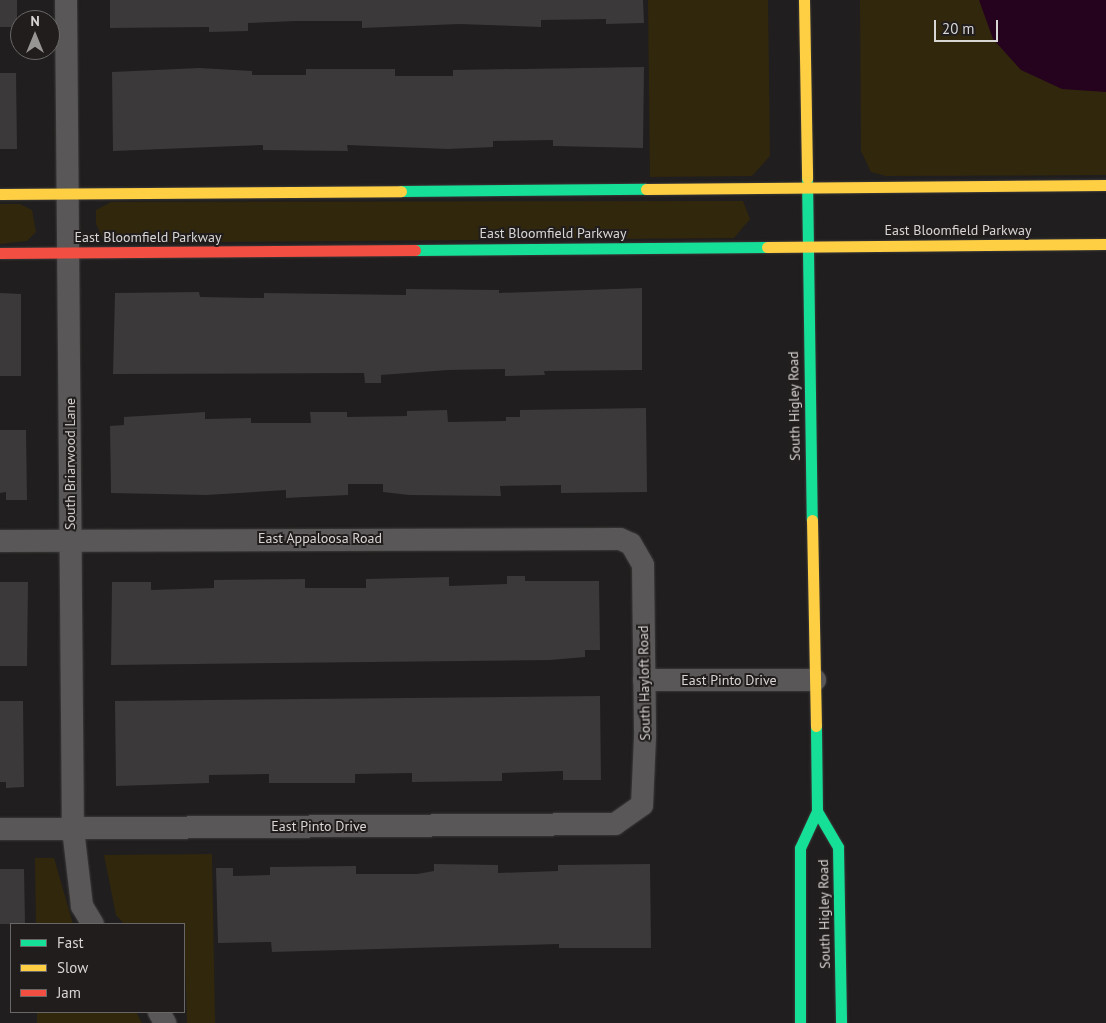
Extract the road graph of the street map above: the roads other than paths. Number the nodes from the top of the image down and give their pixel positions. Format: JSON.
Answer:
{"nodes":[{"id":1,"x":66,"y":0,"type":"edge"},
{"id":2,"x":804,"y":0,"type":"edge"},
{"id":3,"x":1106,"y":185,"type":"edge"},
{"id":4,"x":806,"y":188,"type":"junction"},
{"id":5,"x":68,"y":193,"type":"junction"},
{"id":6,"x":0,"y":194,"type":"edge"},
{"id":7,"x":1106,"y":244,"type":"edge"},
{"id":8,"x":806,"y":246,"type":"junction"},
{"id":9,"x":69,"y":252,"type":"junction"},
{"id":10,"x":0,"y":253,"type":"edge"},
{"id":11,"x":71,"y":540,"type":"junction"},
{"id":12,"x":0,"y":541,"type":"edge"},
{"id":13,"x":636,"y":551,"type":"joint"},
{"id":14,"x":644,"y":680,"type":"junction"},
{"id":15,"x":815,"y":680,"type":"junction"},
{"id":16,"x":817,"y":811,"type":"junction"},
{"id":17,"x":635,"y":814,"type":"joint"},
{"id":18,"x":0,"y":829,"type":"edge"},
{"id":19,"x":72,"y":829,"type":"junction"},
{"id":20,"x":92,"y":923,"type":"edge"},
{"id":21,"x":800,"y":1023,"type":"edge"},
{"id":22,"x":841,"y":1023,"type":"edge"}],
"edges":[{"from":1,"to":5,"type":"street","name":"South Briarwood Lane"},
{"from":2,"to":4,"type":"street","name":"South Higley Road"},
{"from":3,"to":4,"type":"street"},
{"from":4,"to":5,"type":"street"},
{"from":4,"to":8,"type":"street","name":"South Higley Road"},
{"from":5,"to":6,"type":"street"},
{"from":5,"to":9,"type":"street","name":"South Briarwood Lane"},
{"from":7,"to":8,"type":"street","name":"East Bloomfield Parkway"},
{"from":8,"to":9,"type":"street","name":"East Bloomfield Parkway"},
{"from":8,"to":15,"type":"street","name":"South Higley Road"},
{"from":9,"to":10,"type":"street","name":"East Bloomfield Parkway"},
{"from":9,"to":11,"type":"street","name":"South Briarwood Lane"},
{"from":11,"to":12,"type":"street","name":"East Appaloosa Road"},
{"from":11,"to":13,"type":"street","name":"East Appaloosa Road"},
{"from":11,"to":19,"type":"street","name":"South Briarwood Lane"},
{"from":13,"to":14,"type":"street","name":"South Hayloft Road"},
{"from":14,"to":15,"type":"street","name":"East Pinto Drive"},
{"from":14,"to":17,"type":"street","name":"South Hayloft Road"},
{"from":15,"to":16,"type":"street","name":"South Higley Road"},
{"from":16,"to":21,"type":"street","name":"South Higley Road"},
{"from":16,"to":22,"type":"street","name":"South Higley Road"},
{"from":17,"to":19,"type":"street","name":"East Pinto Drive"},
{"from":18,"to":19,"type":"street","name":"East Pinto Drive"},
{"from":19,"to":20,"type":"street","name":"South Briarwood Lane"}]}
